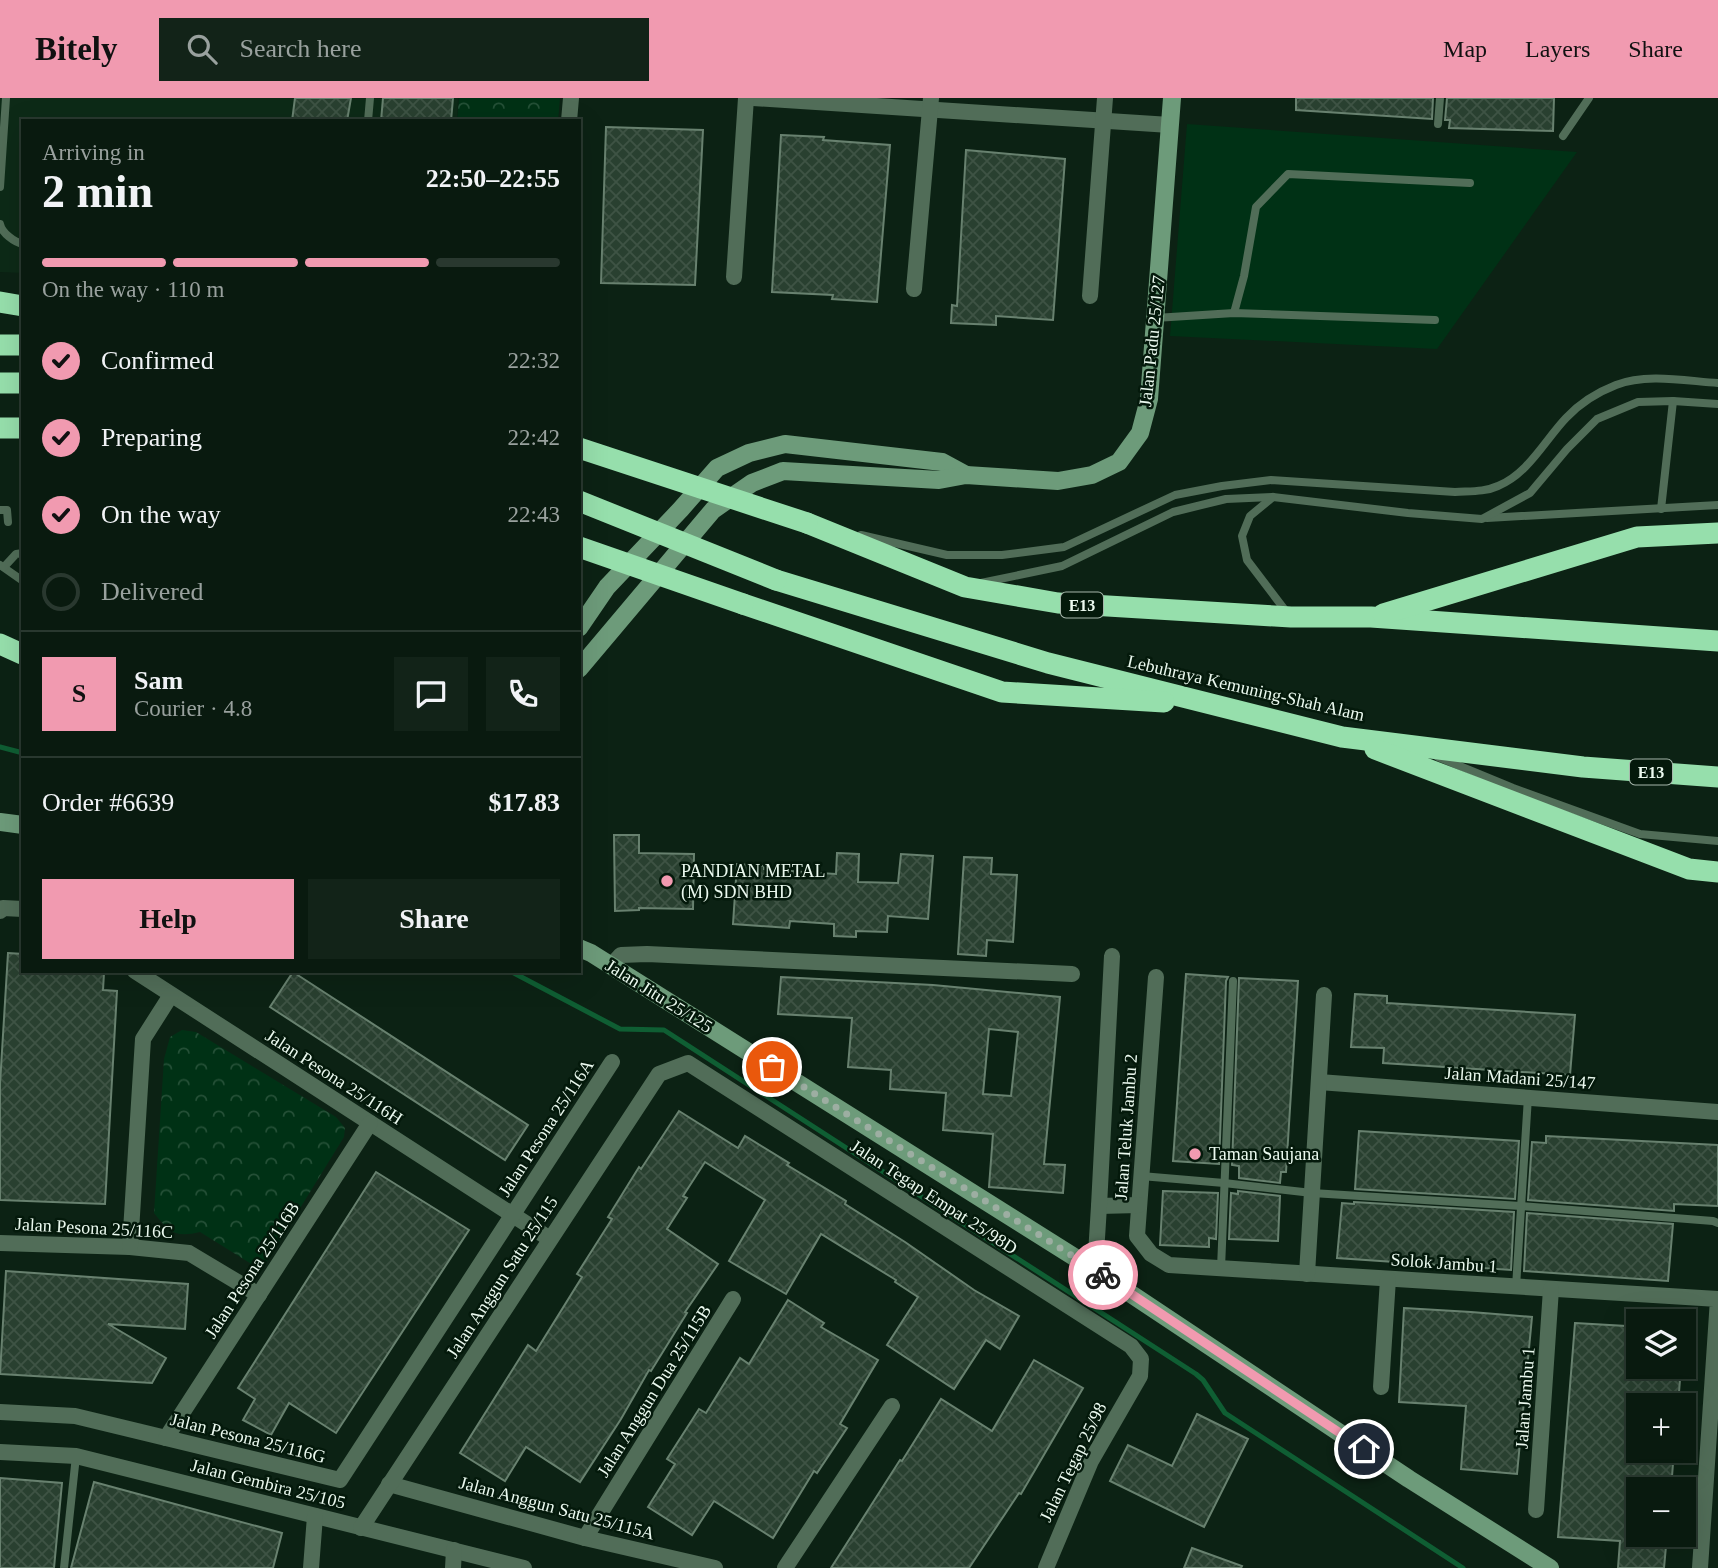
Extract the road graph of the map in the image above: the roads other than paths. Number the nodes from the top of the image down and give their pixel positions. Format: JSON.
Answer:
{"nodes":[{"id":1,"x":6,"y":98,"type":"edge"},
{"id":2,"x":370,"y":98,"type":"edge"},
{"id":3,"x":571,"y":98,"type":"edge"},
{"id":4,"x":747,"y":98,"type":"edge"},
{"id":5,"x":753,"y":98,"type":"edge"},
{"id":6,"x":1105,"y":98,"type":"edge"},
{"id":7,"x":1172,"y":98,"type":"edge"},
{"id":8,"x":1440,"y":98,"type":"edge"},
{"id":9,"x":1589,"y":98,"type":"edge"},
{"id":10,"x":930,"y":104,"type":"edge"},
{"id":11,"x":368,"y":119,"type":"edge"},
{"id":12,"x":569,"y":119,"type":"edge"},
{"id":13,"x":1103,"y":121,"type":"junction"},
{"id":14,"x":1438,"y":124,"type":"dead end"},
{"id":15,"x":1170,"y":125,"type":"junction"},
{"id":16,"x":1563,"y":136,"type":"dead end"},
{"id":17,"x":1470,"y":183,"type":"dead end"},
{"id":18,"x":0,"y":187,"type":"edge"},
{"id":19,"x":0,"y":224,"type":"edge"},
{"id":20,"x":21,"y":244,"type":"edge"},
{"id":21,"x":734,"y":277,"type":"dead end"},
{"id":22,"x":914,"y":289,"type":"dead end"},
{"id":23,"x":1090,"y":296,"type":"dead end"},
{"id":24,"x":0,"y":302,"type":"edge"},
{"id":25,"x":21,"y":306,"type":"edge"},
{"id":26,"x":1234,"y":313,"type":"junction"},
{"id":27,"x":1155,"y":318,"type":"junction"},
{"id":28,"x":1436,"y":320,"type":"dead end"},
{"id":29,"x":0,"y":345,"type":"edge"},
{"id":30,"x":21,"y":345,"type":"edge"},
{"id":31,"x":0,"y":383,"type":"edge"},
{"id":32,"x":21,"y":383,"type":"edge"},
{"id":33,"x":1718,"y":383,"type":"edge"},
{"id":34,"x":1673,"y":401,"type":"junction"},
{"id":35,"x":1718,"y":404,"type":"edge"},
{"id":36,"x":0,"y":428,"type":"edge"},
{"id":37,"x":21,"y":428,"type":"edge"},
{"id":38,"x":581,"y":449,"type":"edge"},
{"id":39,"x":966,"y":475,"type":"junction"},
{"id":40,"x":1273,"y":497,"type":"junction"},
{"id":41,"x":581,"y":502,"type":"edge"},
{"id":42,"x":1718,"y":505,"type":"edge"},
{"id":43,"x":1661,"y":509,"type":"junction"},
{"id":44,"x":0,"y":510,"type":"edge"},
{"id":45,"x":1482,"y":519,"type":"junction"},
{"id":46,"x":8,"y":522,"type":"dead end"},
{"id":47,"x":807,"y":523,"type":"junction"},
{"id":48,"x":1718,"y":533,"type":"edge"},
{"id":49,"x":581,"y":548,"type":"edge"},
{"id":50,"x":21,"y":553,"type":"edge"},
{"id":51,"x":2,"y":566,"type":"edge"},
{"id":52,"x":21,"y":580,"type":"edge"},
{"id":53,"x":965,"y":587,"type":"junction"},
{"id":54,"x":1290,"y":617,"type":"junction"},
{"id":55,"x":1371,"y":617,"type":"junction"},
{"id":56,"x":581,"y":625,"type":"edge"},
{"id":57,"x":1718,"y":641,"type":"edge"},
{"id":58,"x":0,"y":644,"type":"edge"},
{"id":59,"x":0,"y":652,"type":"edge"},
{"id":60,"x":21,"y":654,"type":"edge"},
{"id":61,"x":21,"y":654,"type":"edge"},
{"id":62,"x":581,"y":667,"type":"edge"},
{"id":63,"x":1215,"y":705,"type":"junction"},
{"id":64,"x":1342,"y":737,"type":"junction"},
{"id":65,"x":1411,"y":745,"type":"junction"},
{"id":66,"x":1718,"y":777,"type":"edge"},
{"id":67,"x":0,"y":822,"type":"edge"},
{"id":68,"x":21,"y":824,"type":"edge"},
{"id":69,"x":1718,"y":841,"type":"edge"},
{"id":70,"x":1718,"y":872,"type":"edge"},
{"id":71,"x":2,"y":909,"type":"edge"},
{"id":72,"x":21,"y":909,"type":"edge"},
{"id":73,"x":583,"y":948,"type":"edge"},
{"id":74,"x":1112,"y":956,"type":"dead end"},
{"id":75,"x":611,"y":966,"type":"junction"},
{"id":76,"x":138,"y":973,"type":"edge"},
{"id":77,"x":1072,"y":974,"type":"dead end"},
{"id":78,"x":1157,"y":977,"type":"dead end"},
{"id":79,"x":1233,"y":981,"type":"dead end"},
{"id":80,"x":172,"y":995,"type":"junction"},
{"id":81,"x":1324,"y":995,"type":"dead end"},
{"id":82,"x":612,"y":1062,"type":"dead end"},
{"id":83,"x":688,"y":1063,"type":"joint"},
{"id":84,"x":1319,"y":1082,"type":"junction"},
{"id":85,"x":1528,"y":1097,"type":"junction"},
{"id":86,"x":1718,"y":1112,"type":"edge"},
{"id":87,"x":370,"y":1123,"type":"junction"},
{"id":88,"x":1141,"y":1176,"type":"junction"},
{"id":89,"x":1224,"y":1183,"type":"junction"},
{"id":90,"x":1312,"y":1194,"type":"junction"},
{"id":91,"x":1139,"y":1205,"type":"junction"},
{"id":92,"x":1099,"y":1206,"type":"junction"},
{"id":93,"x":1521,"y":1206,"type":"junction"},
{"id":94,"x":512,"y":1215,"type":"junction"},
{"id":95,"x":1716,"y":1222,"type":"edge"},
{"id":96,"x":550,"y":1239,"type":"junction"},
{"id":97,"x":0,"y":1243,"type":"edge"},
{"id":98,"x":130,"y":1247,"type":"junction"},
{"id":99,"x":1169,"y":1265,"type":"joint"},
{"id":100,"x":1221,"y":1268,"type":"junction"},
{"id":101,"x":1095,"y":1270,"type":"junction"},
{"id":102,"x":1307,"y":1274,"type":"junction"},
{"id":103,"x":1388,"y":1279,"type":"junction"},
{"id":104,"x":1516,"y":1287,"type":"junction"},
{"id":105,"x":1551,"y":1289,"type":"junction"},
{"id":106,"x":259,"y":1295,"type":"junction"},
{"id":107,"x":733,"y":1299,"type":"dead end"},
{"id":108,"x":1718,"y":1299,"type":"edge"},
{"id":109,"x":1140,"y":1376,"type":"joint"},
{"id":110,"x":1381,"y":1387,"type":"dead end"},
{"id":111,"x":892,"y":1406,"type":"dead end"},
{"id":112,"x":0,"y":1412,"type":"edge"},
{"id":113,"x":166,"y":1438,"type":"junction"},
{"id":114,"x":0,"y":1452,"type":"edge"},
{"id":115,"x":76,"y":1456,"type":"junction"},
{"id":116,"x":389,"y":1483,"type":"junction"},
{"id":117,"x":1536,"y":1510,"type":"dead end"},
{"id":118,"x":315,"y":1516,"type":"junction"},
{"id":119,"x":361,"y":1528,"type":"junction"},
{"id":120,"x":586,"y":1538,"type":"junction"},
{"id":121,"x":454,"y":1550,"type":"junction"},
{"id":122,"x":64,"y":1568,"type":"edge"},
{"id":123,"x":311,"y":1568,"type":"edge"},
{"id":124,"x":453,"y":1568,"type":"edge"},
{"id":125,"x":524,"y":1568,"type":"edge"},
{"id":126,"x":715,"y":1568,"type":"edge"},
{"id":127,"x":785,"y":1568,"type":"edge"},
{"id":128,"x":1046,"y":1568,"type":"edge"},
{"id":129,"x":1550,"y":1568,"type":"edge"},
{"id":130,"x":1700,"y":1568,"type":"edge"}],
"edges":[{"from":1,"to":18,"type":"lane"},
{"from":2,"to":11,"type":"lane"},
{"from":3,"to":12,"type":"street"},
{"from":4,"to":21,"type":"street"},
{"from":5,"to":10,"type":"street"},
{"from":6,"to":13,"type":"street"},
{"from":7,"to":15,"type":"street","name":"Jalan Padu 25/127"},
{"from":8,"to":14,"type":"lane"},
{"from":9,"to":16,"type":"lane"},
{"from":10,"to":13,"type":"street"},
{"from":10,"to":22,"type":"street"},
{"from":13,"to":15,"type":"street"},
{"from":13,"to":23,"type":"street"},
{"from":15,"to":27,"type":"street","name":"Jalan Padu 25/127"},
{"from":17,"to":26,"type":"lane"},
{"from":19,"to":20,"type":"lane"},
{"from":24,"to":25,"type":"highway"},
{"from":26,"to":27,"type":"lane"},
{"from":26,"to":28,"type":"lane"},
{"from":27,"to":39,"type":"street","name":"Jalan Padu 25/127"},
{"from":29,"to":30,"type":"highway"},
{"from":31,"to":32,"type":"highway"},
{"from":33,"to":47,"type":"lane"},
{"from":34,"to":35,"type":"lane"},
{"from":34,"to":43,"type":"lane"},
{"from":34,"to":45,"type":"lane"},
{"from":36,"to":37,"type":"highway"},
{"from":38,"to":47,"type":"highway","number":"E13","bridge":true},
{"from":39,"to":56,"type":"street","name":"Jalan Padu 25/127"},
{"from":39,"to":62,"type":"street","name":"Jalan Padu 25/127"},
{"from":40,"to":45,"type":"lane"},
{"from":40,"to":53,"type":"lane"},
{"from":40,"to":54,"type":"lane"},
{"from":41,"to":63,"type":"highway","name":"Lebuhraya Kemuning-Shah Alam","number":"E13","bridge":true},
{"from":42,"to":43,"type":"lane"},
{"from":43,"to":45,"type":"lane"},
{"from":44,"to":46,"type":"lane"},
{"from":47,"to":53,"type":"highway","number":"E13"},
{"from":48,"to":55,"type":"highway"},
{"from":49,"to":63,"type":"highway","bridge":true},
{"from":50,"to":51,"type":"lane"},
{"from":51,"to":52,"type":"lane"},
{"from":53,"to":54,"type":"highway","number":"E13"},
{"from":54,"to":55,"type":"highway","number":"E13"},
{"from":55,"to":57,"type":"highway","number":"E13"},
{"from":58,"to":60,"type":"highway"},
{"from":59,"to":61,"type":"street"},
{"from":63,"to":64,"type":"highway","name":"Lebuhraya Kemuning-Shah Alam","number":"E13"},
{"from":64,"to":65,"type":"highway","name":"Lebuhraya Kemuning-Shah Alam","number":"E13"},
{"from":64,"to":70,"type":"highway"},
{"from":65,"to":66,"type":"highway","name":"Lebuhraya Kemuning-Shah Alam","number":"E13"},
{"from":65,"to":69,"type":"lane"},
{"from":67,"to":68,"type":"street"},
{"from":71,"to":72,"type":"street"},
{"from":73,"to":75,"type":"street","name":"Jalan Jitu 25/125"},
{"from":74,"to":92,"type":"street"},
{"from":75,"to":77,"type":"street"},
{"from":75,"to":101,"type":"street","name":"Jalan Jitu 25/125"},
{"from":76,"to":80,"type":"street","name":"Jalan Pesona 25/116H"},
{"from":78,"to":88,"type":"street","name":"Jalan Teluk Jambu 2"},
{"from":79,"to":89,"type":"lane"},
{"from":80,"to":87,"type":"street","name":"Jalan Pesona 25/116H"},
{"from":80,"to":98,"type":"street"},
{"from":81,"to":84,"type":"street"},
{"from":82,"to":94,"type":"street","name":"Jalan Pesona 25/116A"},
{"from":83,"to":96,"type":"street","name":"Jalan Anggun Satu 25/115"},
{"from":83,"to":109,"type":"street","name":"Jalan Tegap Empat 25/98D"},
{"from":84,"to":85,"type":"street","name":"Jalan Madani 25/147"},
{"from":84,"to":90,"type":"street"},
{"from":85,"to":86,"type":"street","name":"Jalan Madani 25/147"},
{"from":85,"to":93,"type":"lane"},
{"from":87,"to":94,"type":"street","name":"Jalan Pesona 25/116H"},
{"from":87,"to":106,"type":"street","name":"Jalan Pesona 25/116B"},
{"from":88,"to":89,"type":"lane"},
{"from":88,"to":91,"type":"street","name":"Jalan Teluk Jambu 2"},
{"from":89,"to":90,"type":"lane"},
{"from":89,"to":100,"type":"lane"},
{"from":90,"to":93,"type":"lane"},
{"from":90,"to":102,"type":"street"},
{"from":91,"to":92,"type":"street"},
{"from":91,"to":99,"type":"street","name":"Jalan Teluk Jambu 2"},
{"from":92,"to":101,"type":"street"},
{"from":93,"to":95,"type":"lane"},
{"from":93,"to":104,"type":"lane"},
{"from":94,"to":96,"type":"street","name":"Jalan Pesona 25/116H"},
{"from":94,"to":113,"type":"street","name":"Jalan Pesona 25/116G"},
{"from":96,"to":116,"type":"street","name":"Jalan Anggun Satu 25/115"},
{"from":97,"to":98,"type":"street","name":"Jalan Pesona 25/116C"},
{"from":98,"to":106,"type":"street","name":"Jalan Pesona 25/116C"},
{"from":99,"to":100,"type":"street","name":"Solok Jambu 1"},
{"from":100,"to":102,"type":"street","name":"Solok Jambu 1"},
{"from":101,"to":129,"type":"street","name":"Jalan Jitu 25/125"},
{"from":102,"to":103,"type":"street","name":"Solok Jambu 1"},
{"from":103,"to":104,"type":"street","name":"Solok Jambu 1"},
{"from":103,"to":110,"type":"street"},
{"from":104,"to":105,"type":"street","name":"Solok Jambu 1"},
{"from":105,"to":108,"type":"street","name":"Solok Jambu 1"},
{"from":105,"to":117,"type":"street","name":"Jalan Jambu 1"},
{"from":106,"to":113,"type":"street","name":"Jalan Pesona 25/116B"},
{"from":107,"to":120,"type":"street","name":"Jalan Anggun Dua 25/115B"},
{"from":108,"to":130,"type":"street"},
{"from":109,"to":128,"type":"street","name":"Jalan Tegap 25/98"},
{"from":111,"to":127,"type":"street"},
{"from":112,"to":113,"type":"street","name":"Jalan Pesona 25/116G"},
{"from":114,"to":115,"type":"street","name":"Jalan Gembira 25/105"},
{"from":115,"to":118,"type":"street","name":"Jalan Gembira 25/105"},
{"from":115,"to":122,"type":"lane"},
{"from":116,"to":119,"type":"street","name":"Jalan Anggun Satu 25/115"},
{"from":116,"to":120,"type":"street","name":"Jalan Anggun Satu 25/115A"},
{"from":118,"to":119,"type":"street","name":"Jalan Gembira 25/105"},
{"from":118,"to":123,"type":"street"},
{"from":119,"to":121,"type":"street","name":"Jalan Gembira 25/105"},
{"from":120,"to":126,"type":"street","name":"Jalan Anggun Satu 25/115A"},
{"from":121,"to":124,"type":"street"},
{"from":121,"to":125,"type":"street","name":"Jalan Gembira 25/105"}]}
